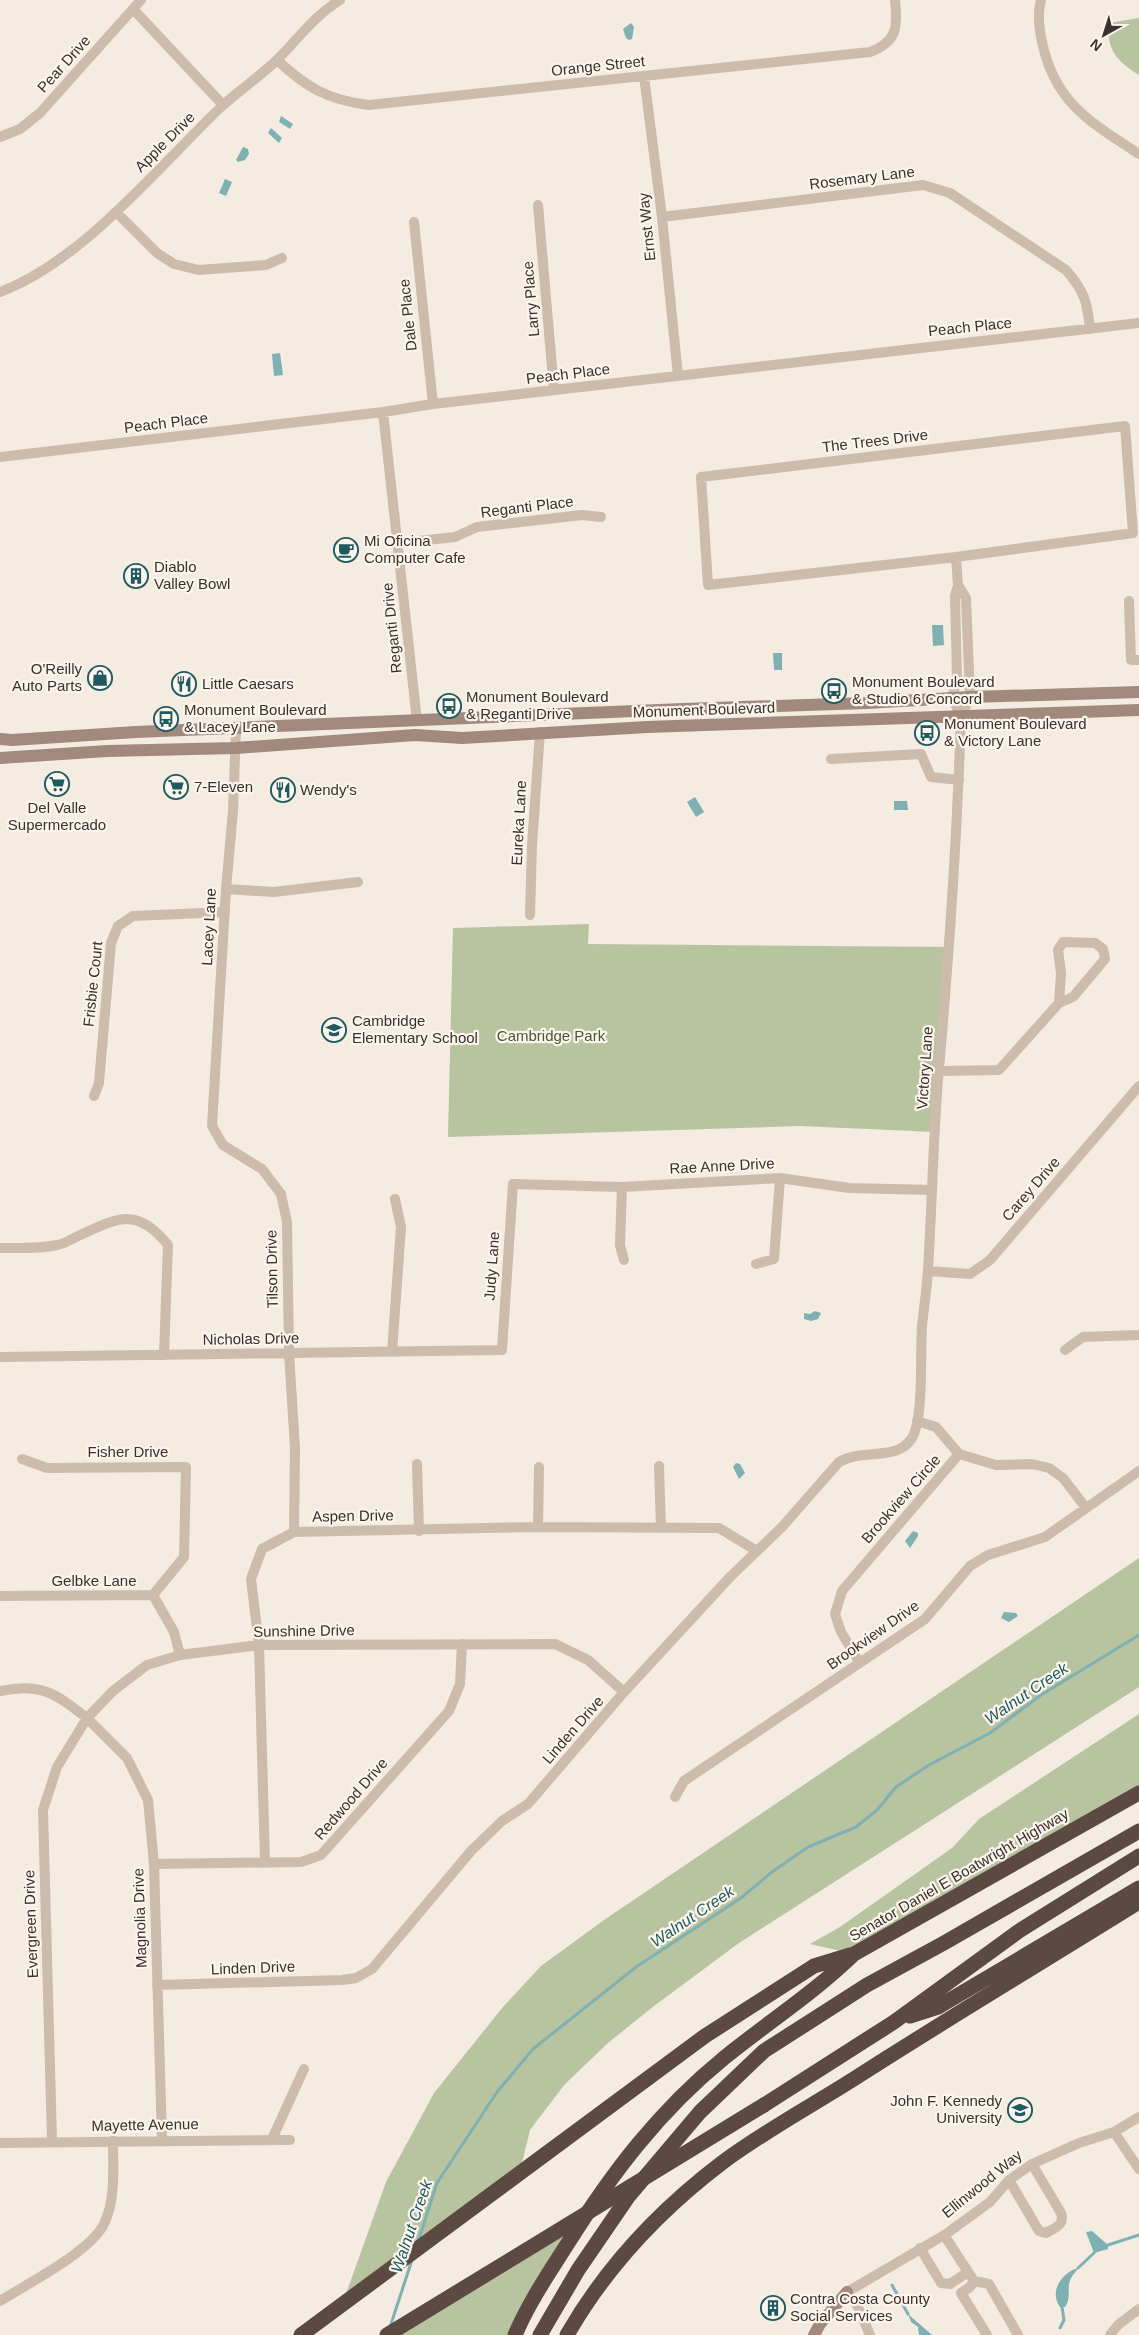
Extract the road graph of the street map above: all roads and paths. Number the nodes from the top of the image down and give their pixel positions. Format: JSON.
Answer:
{"nodes":[{"id":1,"x":141,"y":0,"type":"edge"},
{"id":2,"x":340,"y":0,"type":"edge"},
{"id":3,"x":895,"y":0,"type":"edge"},
{"id":4,"x":1041,"y":0,"type":"edge"},
{"id":5,"x":134,"y":10,"type":"junction"},
{"id":6,"x":277,"y":60,"type":"junction"},
{"id":7,"x":644,"y":76,"type":"junction"},
{"id":8,"x":223,"y":105,"type":"junction"},
{"id":9,"x":0,"y":137,"type":"edge"},
{"id":10,"x":1139,"y":154,"type":"edge"},
{"id":11,"x":538,"y":205,"type":"dead end"},
{"id":12,"x":116,"y":212,"type":"junction"},
{"id":13,"x":662,"y":217,"type":"junction"},
{"id":14,"x":414,"y":222,"type":"dead end"},
{"id":15,"x":282,"y":258,"type":"dead end"},
{"id":16,"x":0,"y":292,"type":"edge"},
{"id":17,"x":1139,"y":323,"type":"edge"},
{"id":18,"x":1090,"y":329,"type":"junction"},
{"id":19,"x":678,"y":376,"type":"junction"},
{"id":20,"x":554,"y":390,"type":"junction"},
{"id":21,"x":433,"y":404,"type":"junction"},
{"id":22,"x":383,"y":412,"type":"junction"},
{"id":23,"x":0,"y":457,"type":"edge"},
{"id":24,"x":602,"y":517,"type":"dead end"},
{"id":25,"x":399,"y":543,"type":"junction"},
{"id":26,"x":956,"y":557,"type":"junction"},
{"id":27,"x":958,"y":585,"type":"junction"},
{"id":28,"x":1129,"y":601,"type":"dead end"},
{"id":29,"x":1139,"y":660,"type":"edge"},
{"id":30,"x":1139,"y":692,"type":"edge"},
{"id":31,"x":970,"y":697,"type":"junction"},
{"id":32,"x":952,"y":698,"type":"junction"},
{"id":33,"x":1139,"y":710,"type":"edge"},
{"id":34,"x":962,"y":716,"type":"junction"},
{"id":35,"x":417,"y":722,"type":"junction"},
{"id":36,"x":236,"y":729,"type":"junction"},
{"id":37,"x":540,"y":732,"type":"junction"},
{"id":38,"x":0,"y":739,"type":"edge"},
{"id":39,"x":236,"y":748,"type":"junction"},
{"id":40,"x":0,"y":758,"type":"edge"},
{"id":41,"x":831,"y":759,"type":"dead end"},
{"id":42,"x":959,"y":780,"type":"junction"},
{"id":43,"x":358,"y":882,"type":"dead end"},
{"id":44,"x":226,"y":890,"type":"junction"},
{"id":45,"x":225,"y":912,"type":"junction"},
{"id":46,"x":530,"y":915,"type":"dead end"},
{"id":47,"x":1059,"y":1003,"type":"junction"},
{"id":48,"x":940,"y":1070,"type":"junction"},
{"id":49,"x":1139,"y":1086,"type":"edge"},
{"id":50,"x":94,"y":1096,"type":"dead end"},
{"id":51,"x":212,"y":1126,"type":"joint"},
{"id":52,"x":780,"y":1178,"type":"junction"},
{"id":53,"x":513,"y":1184,"type":"joint"},
{"id":54,"x":622,"y":1187,"type":"junction"},
{"id":55,"x":931,"y":1190,"type":"junction"},
{"id":56,"x":395,"y":1199,"type":"dead end"},
{"id":57,"x":0,"y":1248,"type":"edge"},
{"id":58,"x":624,"y":1260,"type":"dead end"},
{"id":59,"x":756,"y":1264,"type":"dead end"},
{"id":60,"x":928,"y":1271,"type":"junction"},
{"id":61,"x":1139,"y":1335,"type":"edge"},
{"id":62,"x":502,"y":1350,"type":"joint"},
{"id":63,"x":1065,"y":1350,"type":"dead end"},
{"id":64,"x":392,"y":1352,"type":"junction"},
{"id":65,"x":289,"y":1353,"type":"junction"},
{"id":66,"x":164,"y":1355,"type":"junction"},
{"id":67,"x":0,"y":1357,"type":"edge"},
{"id":68,"x":917,"y":1421,"type":"junction"},
{"id":69,"x":959,"y":1454,"type":"junction"},
{"id":70,"x":22,"y":1459,"type":"dead end"},
{"id":71,"x":417,"y":1464,"type":"dead end"},
{"id":72,"x":659,"y":1466,"type":"dead end"},
{"id":73,"x":539,"y":1467,"type":"dead end"},
{"id":74,"x":1139,"y":1471,"type":"edge"},
{"id":75,"x":1086,"y":1508,"type":"junction"},
{"id":76,"x":538,"y":1527,"type":"junction"},
{"id":77,"x":661,"y":1528,"type":"junction"},
{"id":78,"x":419,"y":1531,"type":"junction"},
{"id":79,"x":294,"y":1532,"type":"junction"},
{"id":80,"x":757,"y":1552,"type":"junction"},
{"id":81,"x":153,"y":1595,"type":"junction"},
{"id":82,"x":0,"y":1596,"type":"edge"},
{"id":83,"x":462,"y":1644,"type":"junction"},
{"id":84,"x":259,"y":1645,"type":"junction"},
{"id":85,"x":180,"y":1655,"type":"junction"},
{"id":86,"x":860,"y":1663,"type":"junction"},
{"id":87,"x":0,"y":1691,"type":"edge"},
{"id":88,"x":624,"y":1692,"type":"junction"},
{"id":89,"x":87,"y":1718,"type":"junction"},
{"id":90,"x":1139,"y":1793,"type":"edge"},
{"id":91,"x":675,"y":1797,"type":"dead end"},
{"id":92,"x":1139,"y":1831,"type":"edge"},
{"id":93,"x":1139,"y":1856,"type":"edge"},
{"id":94,"x":265,"y":1862,"type":"junction"},
{"id":95,"x":154,"y":1864,"type":"junction"},
{"id":96,"x":1139,"y":1888,"type":"edge"},
{"id":97,"x":1139,"y":1902,"type":"edge"},
{"id":98,"x":854,"y":1954,"type":"junction"},
{"id":99,"x":157,"y":1985,"type":"junction"},
{"id":100,"x":894,"y":2022,"type":"junction"},
{"id":101,"x":304,"y":2069,"type":"dead end"},
{"id":102,"x":1138,"y":2121,"type":"edge"},
{"id":103,"x":1114,"y":2132,"type":"junction"},
{"id":104,"x":162,"y":2139,"type":"junction"},
{"id":105,"x":272,"y":2139,"type":"junction"},
{"id":106,"x":290,"y":2140,"type":"dead end"},
{"id":107,"x":52,"y":2141,"type":"junction"},
{"id":108,"x":114,"y":2141,"type":"junction"},
{"id":109,"x":0,"y":2143,"type":"edge"},
{"id":110,"x":1032,"y":2164,"type":"junction"},
{"id":111,"x":1139,"y":2169,"type":"edge"},
{"id":112,"x":1009,"y":2180,"type":"junction"},
{"id":113,"x":944,"y":2235,"type":"junction"},
{"id":114,"x":920,"y":2248,"type":"junction"},
{"id":115,"x":971,"y":2277,"type":"junction"},
{"id":116,"x":847,"y":2292,"type":"junction"},
{"id":117,"x":0,"y":2301,"type":"edge"},
{"id":118,"x":1139,"y":2309,"type":"edge"},
{"id":119,"x":301,"y":2335,"type":"edge"},
{"id":120,"x":387,"y":2335,"type":"edge"},
{"id":121,"x":515,"y":2335,"type":"edge"},
{"id":122,"x":540,"y":2335,"type":"edge"},
{"id":123,"x":568,"y":2335,"type":"edge"},
{"id":124,"x":814,"y":2335,"type":"edge"},
{"id":125,"x":870,"y":2335,"type":"edge"},
{"id":126,"x":987,"y":2335,"type":"edge"},
{"id":127,"x":1018,"y":2335,"type":"edge"},
{"id":128,"x":1110,"y":2335,"type":"edge"}],
"edges":[{"from":1,"to":5,"type":"street","name":"Pear Drive"},
{"from":2,"to":6,"type":"street","name":"Apple Drive"},
{"from":3,"to":7,"type":"street","name":"Orange Street"},
{"from":4,"to":10,"type":"street"},
{"from":5,"to":8,"type":"street"},
{"from":5,"to":9,"type":"street","name":"Pear Drive"},
{"from":6,"to":7,"type":"street","name":"Orange Street"},
{"from":6,"to":8,"type":"street","name":"Apple Drive"},
{"from":7,"to":13,"type":"street","name":"Ernst Way"},
{"from":8,"to":12,"type":"street","name":"Apple Drive"},
{"from":11,"to":20,"type":"street","name":"Larry Place"},
{"from":12,"to":15,"type":"street"},
{"from":12,"to":16,"type":"street","name":"Apple Drive"},
{"from":13,"to":18,"type":"street","name":"Rosemary Lane"},
{"from":13,"to":19,"type":"street","name":"Ernst Way"},
{"from":14,"to":21,"type":"street","name":"Dale Place"},
{"from":17,"to":18,"type":"street","name":"Peach Place"},
{"from":18,"to":19,"type":"street","name":"Peach Place"},
{"from":19,"to":20,"type":"street","name":"Peach Place"},
{"from":20,"to":21,"type":"street","name":"Peach Place"},
{"from":21,"to":22,"type":"street","name":"Peach Place"},
{"from":22,"to":23,"type":"street","name":"Peach Place"},
{"from":22,"to":25,"type":"street","name":"Reganti Drive"},
{"from":24,"to":25,"type":"street","name":"Reganti Place"},
{"from":25,"to":35,"type":"street","name":"Reganti Drive"},
{"from":26,"to":26,"type":"street","name":"The Trees Drive"},
{"from":26,"to":27,"type":"street"},
{"from":27,"to":31,"type":"street"},
{"from":27,"to":32,"type":"street"},
{"from":28,"to":29,"type":"street"},
{"from":30,"to":31,"type":"main road","name":"Monument Boulevard"},
{"from":31,"to":32,"type":"main road","name":"Monument Boulevard"},
{"from":31,"to":34,"type":"street"},
{"from":32,"to":34,"type":"street"},
{"from":32,"to":35,"type":"main road","name":"Monument Boulevard"},
{"from":33,"to":34,"type":"main road","name":"Monument Boulevard"},
{"from":34,"to":37,"type":"main road","name":"Monument Boulevard"},
{"from":34,"to":42,"type":"street","name":"Victory Lane"},
{"from":35,"to":36,"type":"main road","name":"Monument Boulevard"},
{"from":36,"to":38,"type":"main road","name":"Monument Boulevard"},
{"from":36,"to":39,"type":"street","name":"Lacey Lane"},
{"from":37,"to":39,"type":"main road","name":"Monument Boulevard"},
{"from":37,"to":46,"type":"street","name":"Eureka Lane"},
{"from":39,"to":40,"type":"main road","name":"Monument Boulevard"},
{"from":39,"to":44,"type":"street","name":"Lacey Lane"},
{"from":41,"to":42,"type":"street"},
{"from":42,"to":48,"type":"street","name":"Victory Lane"},
{"from":43,"to":44,"type":"street"},
{"from":44,"to":45,"type":"street","name":"Lacey Lane"},
{"from":45,"to":50,"type":"street","name":"Frisbie Court"},
{"from":45,"to":51,"type":"street","name":"Lacey Lane"},
{"from":47,"to":47,"type":"street"},
{"from":47,"to":48,"type":"street"},
{"from":48,"to":55,"type":"street","name":"Victory Lane"},
{"from":49,"to":60,"type":"street","name":"Carey Drive"},
{"from":51,"to":65,"type":"street","name":"Tilson Drive"},
{"from":52,"to":54,"type":"street","name":"Rae Anne Drive"},
{"from":52,"to":55,"type":"street","name":"Rae Anne Drive"},
{"from":52,"to":59,"type":"street"},
{"from":53,"to":54,"type":"street","name":"Rae Anne Drive"},
{"from":53,"to":62,"type":"street","name":"Judy Lane"},
{"from":54,"to":58,"type":"street"},
{"from":55,"to":60,"type":"street","name":"Victory Lane"},
{"from":56,"to":64,"type":"street"},
{"from":57,"to":66,"type":"street"},
{"from":60,"to":68,"type":"street","name":"Victory Lane"},
{"from":61,"to":63,"type":"street"},
{"from":62,"to":64,"type":"street","name":"Nicholas Drive"},
{"from":64,"to":65,"type":"street","name":"Nicholas Drive"},
{"from":65,"to":66,"type":"street","name":"Nicholas Drive"},
{"from":65,"to":79,"type":"street","name":"Tilson Drive"},
{"from":66,"to":67,"type":"street","name":"Nicholas Drive"},
{"from":68,"to":69,"type":"street"},
{"from":68,"to":80,"type":"street","name":"Linden Drive"},
{"from":69,"to":75,"type":"street","name":"Brookview Circle"},
{"from":69,"to":86,"type":"street","name":"Brookview Circle"},
{"from":70,"to":81,"type":"street","name":"Fisher Drive"},
{"from":71,"to":78,"type":"street"},
{"from":72,"to":77,"type":"street"},
{"from":73,"to":76,"type":"street"},
{"from":74,"to":75,"type":"street","name":"Brookview Drive"},
{"from":75,"to":86,"type":"street","name":"Brookview Drive"},
{"from":76,"to":77,"type":"street","name":"Aspen Drive"},
{"from":76,"to":78,"type":"street","name":"Aspen Drive"},
{"from":77,"to":80,"type":"street","name":"Aspen Drive"},
{"from":78,"to":79,"type":"street","name":"Aspen Drive"},
{"from":79,"to":84,"type":"street","name":"Aspen Drive"},
{"from":80,"to":88,"type":"street","name":"Linden Drive"},
{"from":81,"to":82,"type":"street","name":"Gelbke Lane"},
{"from":81,"to":85,"type":"street","name":"Gelbke Lane"},
{"from":83,"to":84,"type":"street","name":"Sunshine Drive"},
{"from":83,"to":88,"type":"street","name":"Sunshine Drive"},
{"from":83,"to":94,"type":"street","name":"Redwood Drive"},
{"from":84,"to":85,"type":"street","name":"Sunshine Drive"},
{"from":84,"to":94,"type":"street","name":"Aspen Drive"},
{"from":85,"to":89,"type":"street","name":"Sunshine Drive"},
{"from":86,"to":91,"type":"street","name":"Brookview Drive"},
{"from":87,"to":89,"type":"street"},
{"from":88,"to":99,"type":"street","name":"Linden Drive"},
{"from":89,"to":95,"type":"street","name":"Magnolia Drive"},
{"from":89,"to":107,"type":"street","name":"Evergreen Drive"},
{"from":90,"to":98,"type":"highway","name":"Senator Daniel E Boatwright Highway"},
{"from":92,"to":122,"type":"highway"},
{"from":93,"to":100,"type":"highway"},
{"from":94,"to":95,"type":"street","name":"Redwood Drive"},
{"from":95,"to":99,"type":"street","name":"Magnolia Drive"},
{"from":96,"to":100,"type":"highway"},
{"from":97,"to":123,"type":"highway"},
{"from":98,"to":119,"type":"highway"},
{"from":98,"to":121,"type":"highway","name":"Senator Daniel E Boatwright Highway"},
{"from":99,"to":104,"type":"street","name":"Magnolia Drive"},
{"from":100,"to":120,"type":"highway","bridge":true},
{"from":101,"to":105,"type":"street"},
{"from":102,"to":103,"type":"street","name":"Ellinwood Way"},
{"from":103,"to":110,"type":"street","name":"Ellinwood Way"},
{"from":103,"to":111,"type":"street"},
{"from":104,"to":105,"type":"street","name":"Mayette Avenue"},
{"from":104,"to":108,"type":"street","name":"Mayette Avenue"},
{"from":105,"to":106,"type":"street","name":"Mayette Avenue"},
{"from":107,"to":108,"type":"street","name":"Mayette Avenue"},
{"from":107,"to":109,"type":"street","name":"Mayette Avenue"},
{"from":108,"to":117,"type":"street"},
{"from":110,"to":112,"type":"street","name":"Ellinwood Way"},
{"from":110,"to":112,"type":"street"},
{"from":112,"to":113,"type":"street","name":"Ellinwood Way"},
{"from":113,"to":114,"type":"street","name":"Ellinwood Way"},
{"from":113,"to":115,"type":"street"},
{"from":114,"to":115,"type":"street"},
{"from":114,"to":116,"type":"street","name":"Ellinwood Way"},
{"from":115,"to":126,"type":"street"},
{"from":115,"to":127,"type":"street"},
{"from":116,"to":124,"type":"main road","name":"Ellinwood Way"},
{"from":116,"to":125,"type":"street"},
{"from":118,"to":128,"type":"street"}]}
